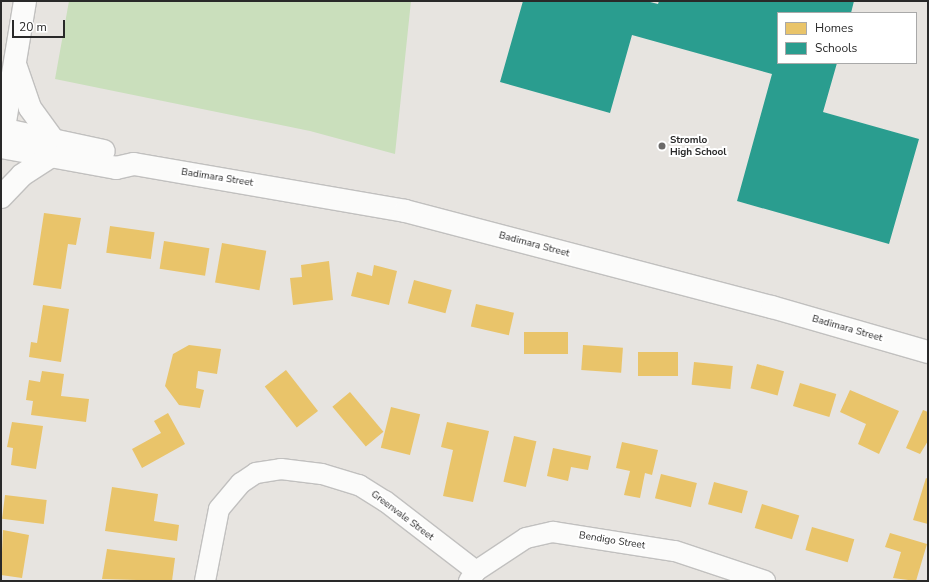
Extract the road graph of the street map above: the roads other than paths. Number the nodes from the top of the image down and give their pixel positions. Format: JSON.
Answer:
{"nodes":[{"id":1,"x":10,"y":1,"type":"edge"},
{"id":2,"x":25,"y":1,"type":"edge"},
{"id":3,"x":8,"y":57,"type":"edge"},
{"id":4,"x":2,"y":138,"type":"edge"},
{"id":5,"x":52,"y":148,"type":"junction"},
{"id":6,"x":1,"y":198,"type":"edge"},
{"id":7,"x":928,"y":352,"type":"edge"},
{"id":8,"x":711,"y":573,"type":"edge"},
{"id":9,"x":473,"y":576,"type":"edge"},
{"id":10,"x":206,"y":581,"type":"edge"},
{"id":11,"x":765,"y":581,"type":"edge"}],
"edges":[{"from":1,"to":3,"type":"main road"},
{"from":2,"to":3,"type":"main road"},
{"from":3,"to":4,"type":"main road"},
{"from":3,"to":5,"type":"main road"},
{"from":4,"to":5,"type":"main road","name":"Badimara Street"},
{"from":5,"to":6,"type":"main road"},
{"from":5,"to":7,"type":"main road","name":"Badimara Street"},
{"from":8,"to":9,"type":"street","name":"Bendigo Street"},
{"from":8,"to":11,"type":"street","name":"Bendigo Street"},
{"from":9,"to":10,"type":"street","name":"Greenvale Street"}]}
